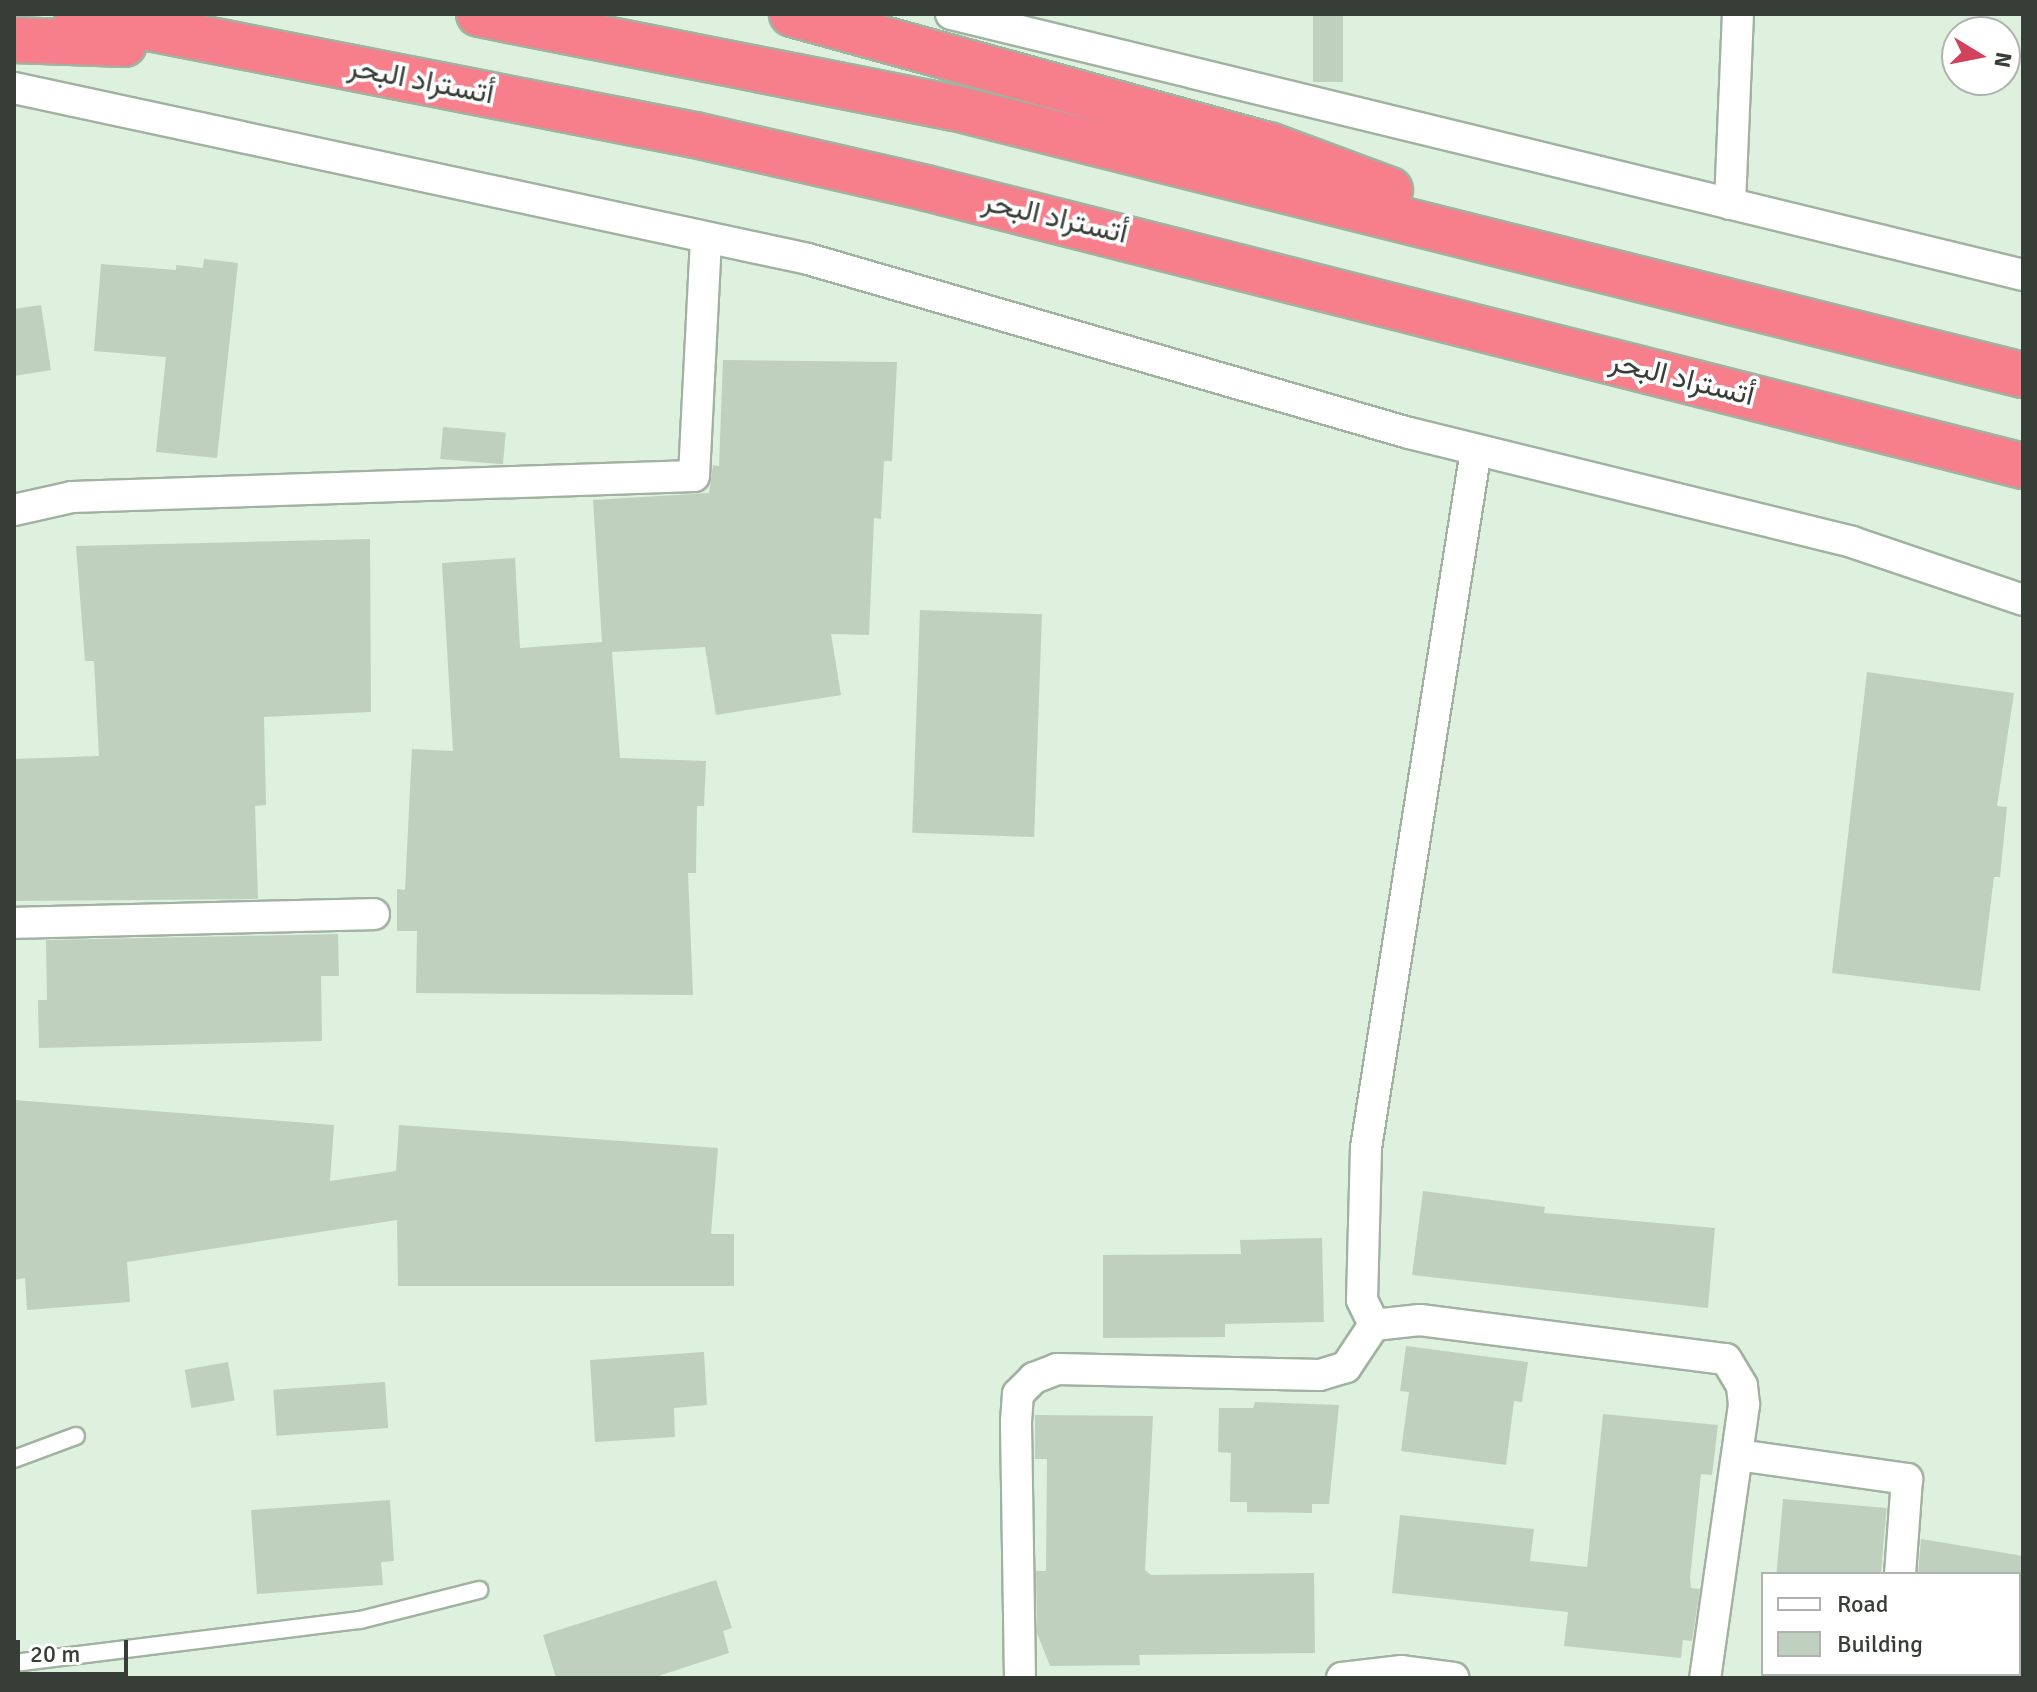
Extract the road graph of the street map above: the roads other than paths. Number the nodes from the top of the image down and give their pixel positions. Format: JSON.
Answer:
{"nodes":[{"id":1,"x":77,"y":14,"type":"edge"},
{"id":2,"x":479,"y":14,"type":"edge"},
{"id":3,"x":792,"y":14,"type":"edge"},
{"id":4,"x":951,"y":14,"type":"edge"},
{"id":5,"x":1738,"y":14,"type":"edge"},
{"id":6,"x":14,"y":40,"type":"edge"},
{"id":7,"x":264,"y":50,"type":"junction"},
{"id":8,"x":14,"y":88,"type":"edge"},
{"id":9,"x":1730,"y":204,"type":"junction"},
{"id":10,"x":1434,"y":223,"type":"junction"},
{"id":11,"x":706,"y":240,"type":"junction"},
{"id":12,"x":2023,"y":275,"type":"edge"},
{"id":13,"x":2023,"y":375,"type":"edge"},
{"id":14,"x":1476,"y":450,"type":"junction"},
{"id":15,"x":2023,"y":466,"type":"edge"},
{"id":16,"x":14,"y":510,"type":"edge"},
{"id":17,"x":2023,"y":600,"type":"edge"},
{"id":18,"x":374,"y":914,"type":"dead end"},
{"id":19,"x":14,"y":923,"type":"edge"},
{"id":20,"x":1374,"y":1325,"type":"junction"},
{"id":21,"x":76,"y":1436,"type":"dead end"},
{"id":22,"x":1738,"y":1455,"type":"junction"},
{"id":23,"x":14,"y":1459,"type":"edge"},
{"id":24,"x":1900,"y":1572,"type":"edge"},
{"id":25,"x":479,"y":1590,"type":"dead end"},
{"id":26,"x":14,"y":1663,"type":"edge"},
{"id":27,"x":1020,"y":1678,"type":"edge"},
{"id":28,"x":1342,"y":1678,"type":"edge"},
{"id":29,"x":1454,"y":1678,"type":"edge"},
{"id":30,"x":1705,"y":1678,"type":"edge"}],
"edges":[{"from":1,"to":7,"type":"highway","name":"أتستراد البحر"},
{"from":2,"to":10,"type":"highway"},
{"from":3,"to":10,"type":"highway"},
{"from":4,"to":9,"type":"street"},
{"from":5,"to":9,"type":"street"},
{"from":6,"to":7,"type":"highway"},
{"from":7,"to":15,"type":"highway","name":"أتستراد البحر"},
{"from":8,"to":11,"type":"street"},
{"from":9,"to":12,"type":"street"},
{"from":10,"to":13,"type":"highway"},
{"from":11,"to":14,"type":"street"},
{"from":11,"to":16,"type":"street"},
{"from":14,"to":17,"type":"street"},
{"from":14,"to":20,"type":"street"},
{"from":18,"to":19,"type":"street"},
{"from":20,"to":22,"type":"street"},
{"from":20,"to":27,"type":"street"},
{"from":21,"to":23,"type":"lane"},
{"from":22,"to":24,"type":"street"},
{"from":22,"to":30,"type":"street"},
{"from":25,"to":26,"type":"lane"},
{"from":28,"to":29,"type":"street"}]}
